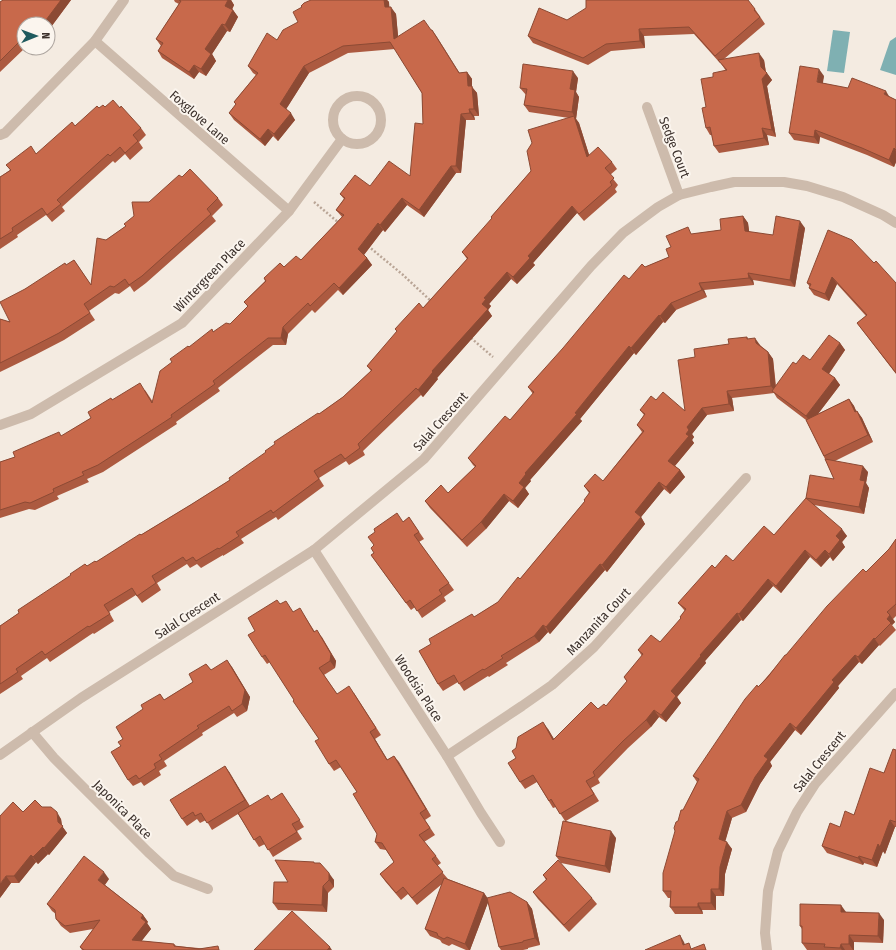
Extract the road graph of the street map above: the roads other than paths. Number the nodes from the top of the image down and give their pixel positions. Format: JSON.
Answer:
{"nodes":[{"id":1,"x":124,"y":0,"type":"edge"},
{"id":2,"x":95,"y":41,"type":"junction"},
{"id":3,"x":647,"y":108,"type":"dead end"},
{"id":4,"x":0,"y":135,"type":"edge"},
{"id":5,"x":342,"y":139,"type":"junction"},
{"id":6,"x":680,"y":195,"type":"junction"},
{"id":7,"x":289,"y":211,"type":"junction"},
{"id":8,"x":896,"y":223,"type":"edge"},
{"id":9,"x":0,"y":426,"type":"edge"},
{"id":10,"x":746,"y":478,"type":"dead end"},
{"id":11,"x":314,"y":550,"type":"junction"},
{"id":12,"x":896,"y":693,"type":"edge"},
{"id":13,"x":32,"y":732,"type":"junction"},
{"id":14,"x":0,"y":755,"type":"edge"},
{"id":15,"x":447,"y":756,"type":"junction"},
{"id":16,"x":500,"y":842,"type":"dead end"},
{"id":17,"x":208,"y":889,"type":"dead end"},
{"id":18,"x":767,"y":950,"type":"edge"}],
"edges":[{"from":1,"to":2,"type":"street"},
{"from":2,"to":4,"type":"street"},
{"from":2,"to":7,"type":"street","name":"Foxglove Lane"},
{"from":3,"to":6,"type":"street","name":"Sedge Court"},
{"from":5,"to":5,"type":"street"},
{"from":5,"to":7,"type":"street","name":"Wintergreen Place"},
{"from":6,"to":8,"type":"street","name":"Salal Crescent"},
{"from":6,"to":11,"type":"street","name":"Salal Crescent"},
{"from":7,"to":9,"type":"street","name":"Wintergreen Place"},
{"from":10,"to":15,"type":"street","name":"Manzanita Court"},
{"from":11,"to":13,"type":"street","name":"Salal Crescent"},
{"from":11,"to":15,"type":"street","name":"Woodsia Place"},
{"from":12,"to":18,"type":"street","name":"Salal Crescent"},
{"from":13,"to":14,"type":"street","name":"Salal Crescent"},
{"from":13,"to":17,"type":"street","name":"Japonica Place"},
{"from":15,"to":16,"type":"street","name":"Woodsia Place"}]}
